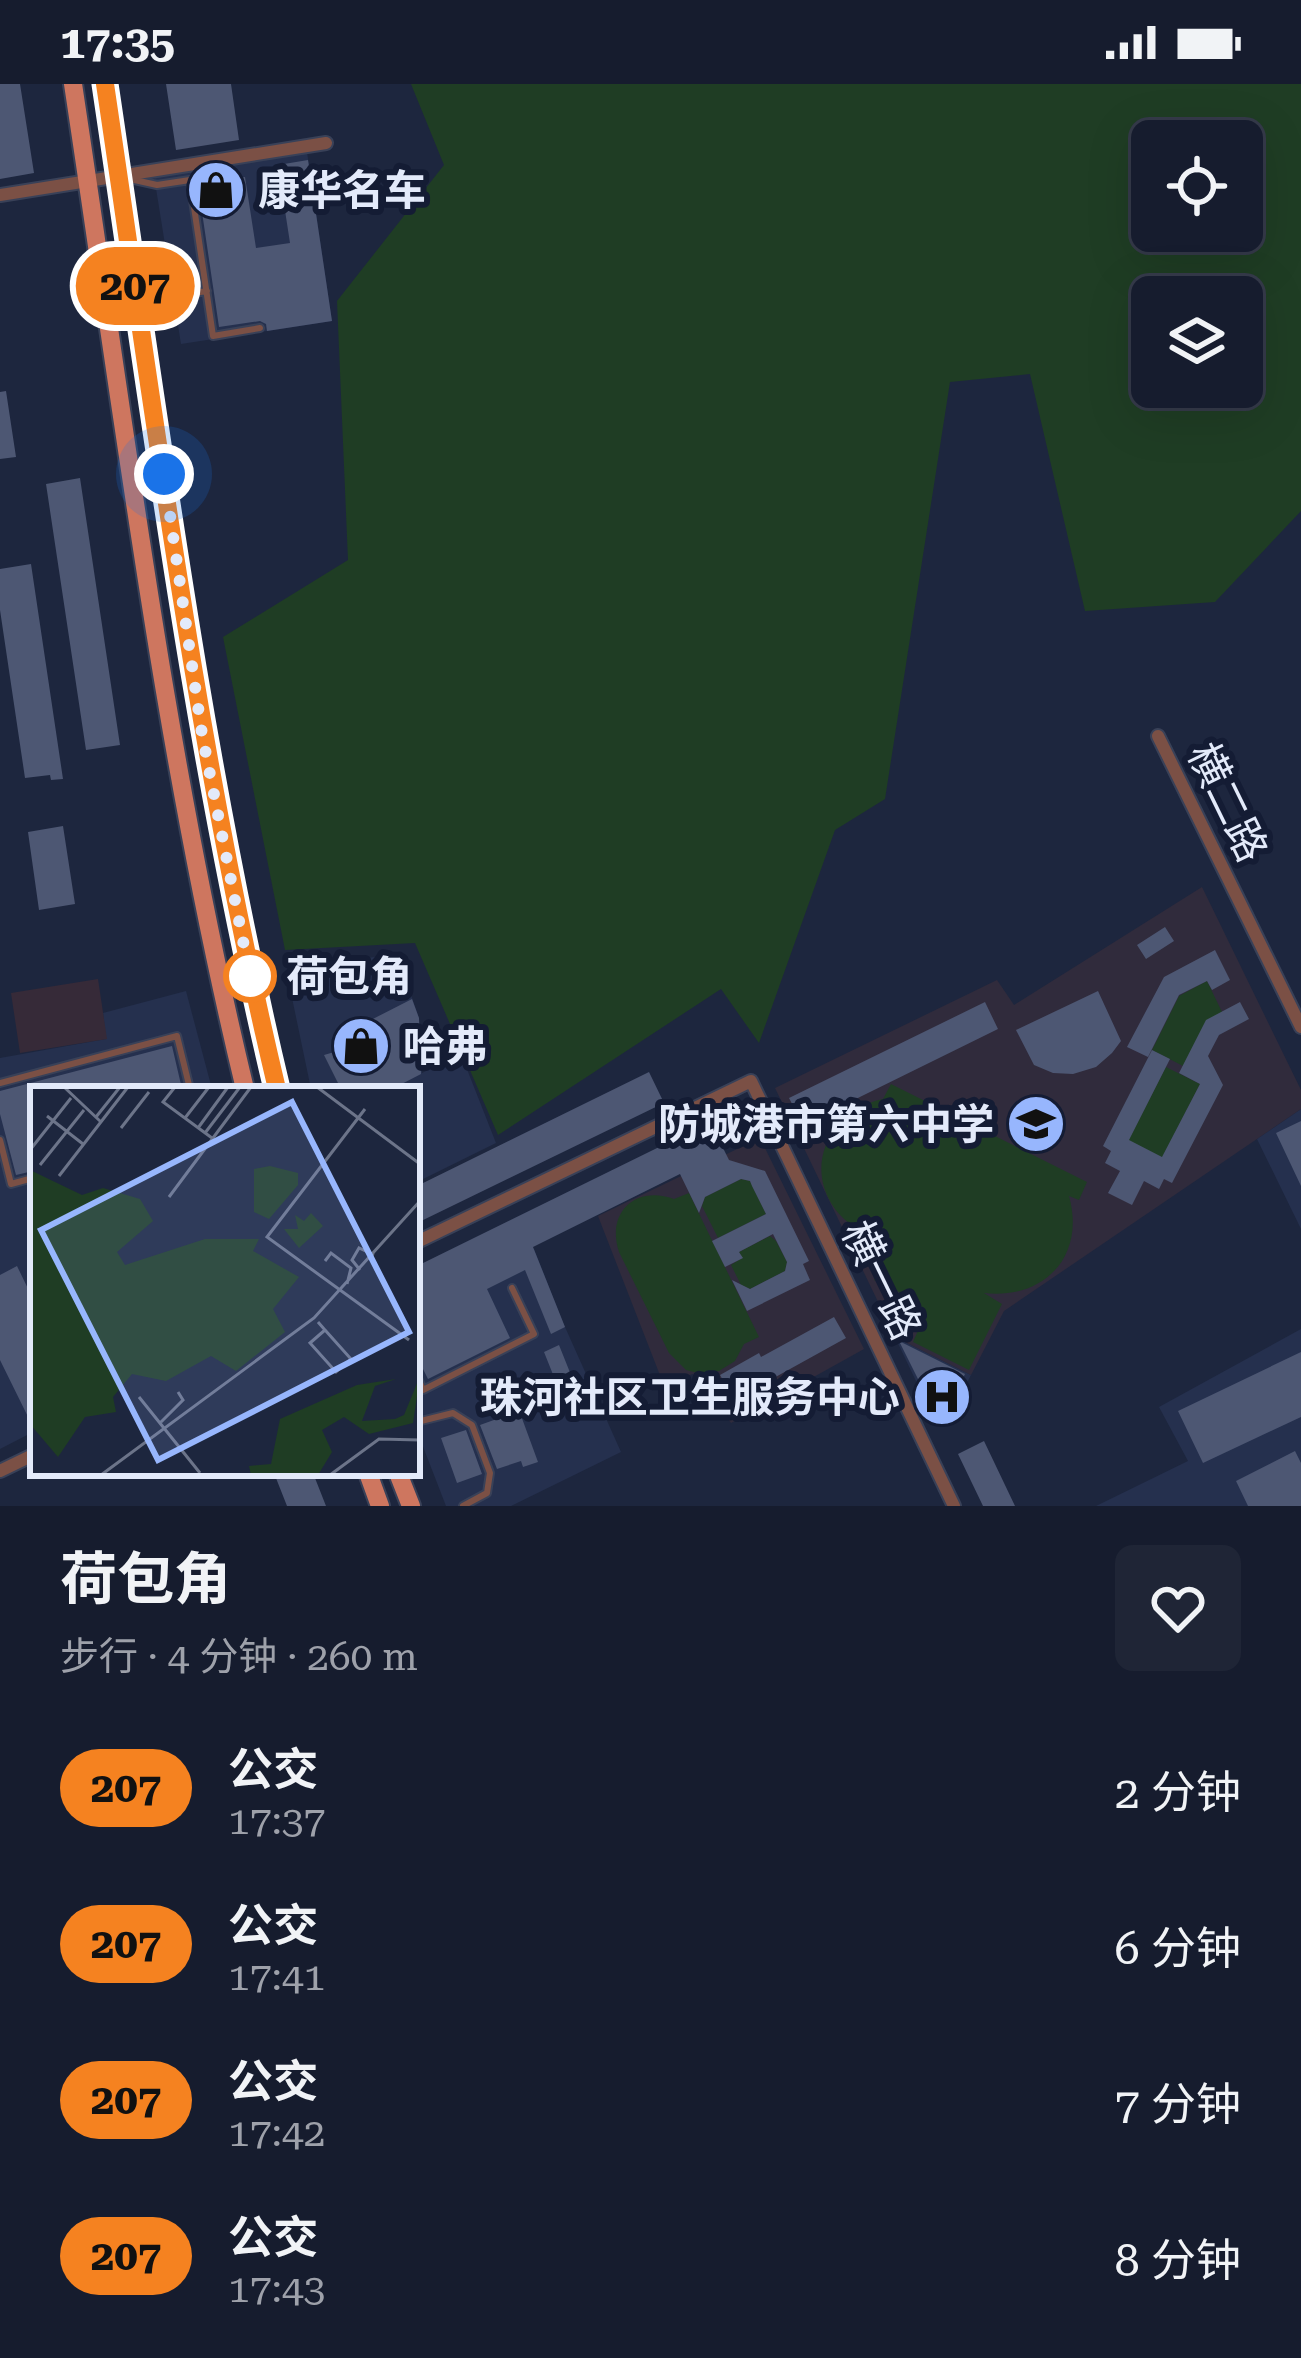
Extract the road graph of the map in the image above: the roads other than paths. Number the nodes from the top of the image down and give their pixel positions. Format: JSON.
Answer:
{"nodes":[{"id":1,"x":73,"y":84,"type":"edge"},
{"id":2,"x":105,"y":84,"type":"edge"},
{"id":3,"x":326,"y":142,"type":"dead end"},
{"id":4,"x":119,"y":176,"type":"junction"},
{"id":5,"x":88,"y":181,"type":"junction"},
{"id":6,"x":0,"y":195,"type":"edge"},
{"id":7,"x":207,"y":291,"type":"junction"},
{"id":8,"x":138,"y":301,"type":"junction"},
{"id":9,"x":260,"y":328,"type":"dead end"},
{"id":10,"x":1158,"y":736,"type":"dead end"},
{"id":11,"x":1301,"y":1027,"type":"edge"},
{"id":12,"x":0,"y":1083,"type":"edge"},
{"id":13,"x":189,"y":1086,"type":"edge"},
{"id":14,"x":243,"y":1086,"type":"edge"},
{"id":15,"x":276,"y":1086,"type":"edge"},
{"id":16,"x":0,"y":1140,"type":"edge"},
{"id":17,"x":30,"y":1179,"type":"edge"},
{"id":18,"x":420,"y":1241,"type":"edge"},
{"id":19,"x":512,"y":1288,"type":"dead end"},
{"id":20,"x":420,"y":1383,"type":"edge"},
{"id":21,"x":420,"y":1421,"type":"edge"},
{"id":22,"x":30,"y":1456,"type":"edge"},
{"id":23,"x":0,"y":1471,"type":"edge"},
{"id":24,"x":369,"y":1476,"type":"edge"},
{"id":25,"x":399,"y":1476,"type":"edge"},
{"id":26,"x":380,"y":1506,"type":"edge"},
{"id":27,"x":411,"y":1506,"type":"edge"},
{"id":28,"x":463,"y":1506,"type":"edge"},
{"id":29,"x":954,"y":1506,"type":"edge"}],
"edges":[{"from":1,"to":5,"type":"main road"},
{"from":2,"to":4,"type":"main road"},
{"from":3,"to":4,"type":"street"},
{"from":4,"to":5,"type":"street"},
{"from":4,"to":7,"type":"lane"},
{"from":4,"to":8,"type":"main road"},
{"from":5,"to":6,"type":"street"},
{"from":5,"to":14,"type":"main road"},
{"from":7,"to":8,"type":"lane"},
{"from":7,"to":9,"type":"lane"},
{"from":8,"to":15,"type":"main road"},
{"from":10,"to":11,"type":"street","name":"横二路"},
{"from":12,"to":13,"type":"lane"},
{"from":16,"to":17,"type":"lane"},
{"from":18,"to":29,"type":"street","name":"横一路"},
{"from":19,"to":20,"type":"lane"},
{"from":21,"to":28,"type":"lane"},
{"from":22,"to":23,"type":"street"},
{"from":24,"to":26,"type":"main road"},
{"from":25,"to":27,"type":"main road"}]}
